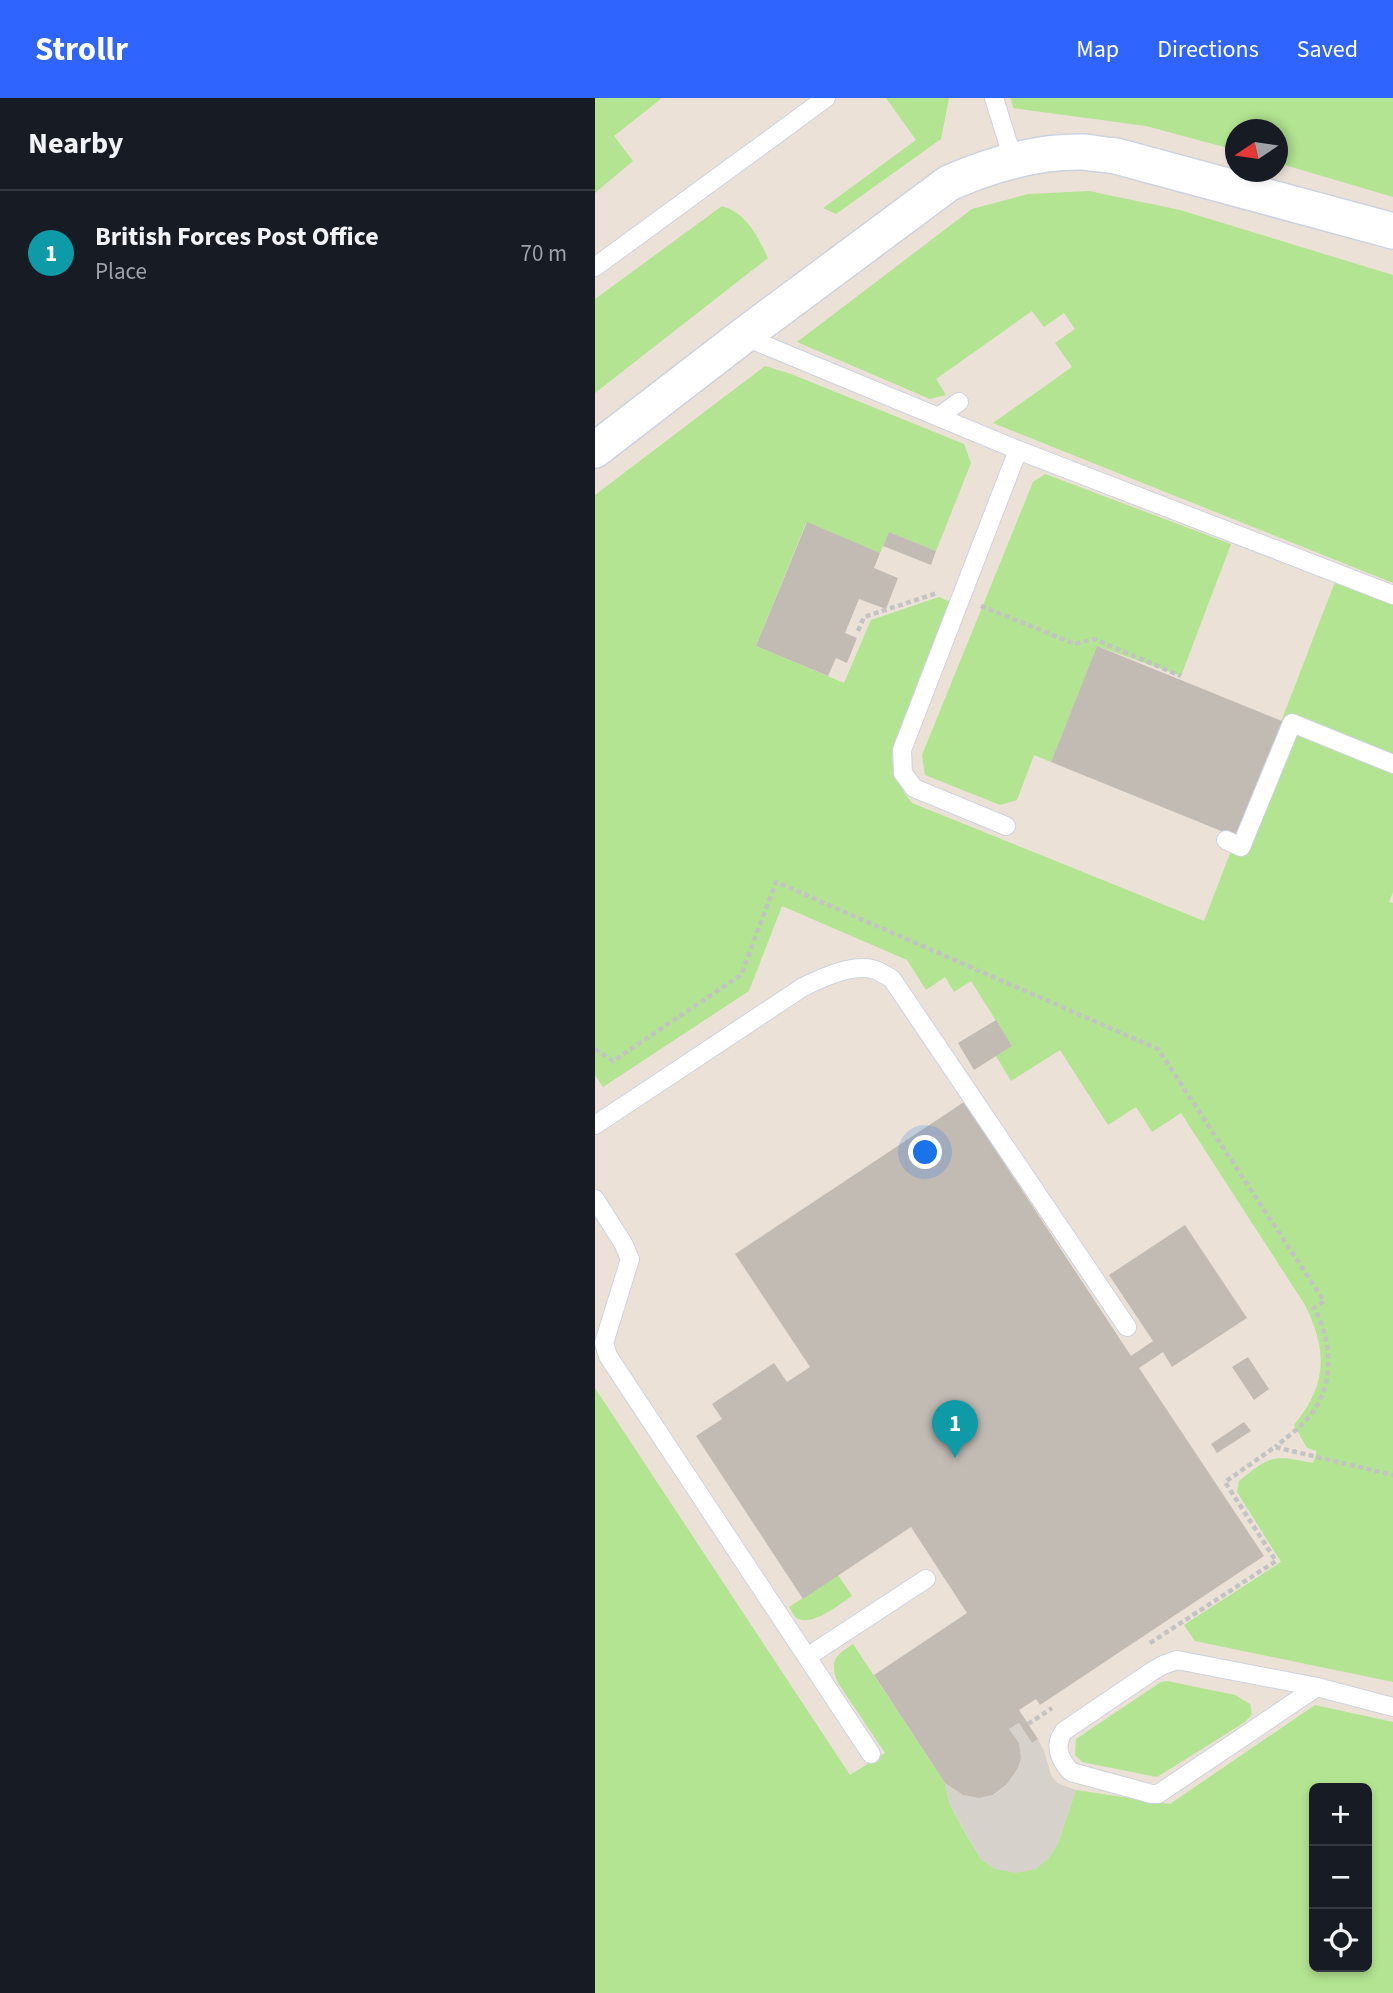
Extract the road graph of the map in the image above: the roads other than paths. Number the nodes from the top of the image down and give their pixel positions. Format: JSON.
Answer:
{"nodes":[{"id":1,"x":826,"y":98,"type":"edge"},
{"id":2,"x":994,"y":98,"type":"edge"},
{"id":3,"x":1014,"y":162,"type":"junction"},
{"id":4,"x":1393,"y":231,"type":"edge"},
{"id":5,"x":595,"y":267,"type":"edge"},
{"id":6,"x":743,"y":336,"type":"junction"},
{"id":7,"x":959,"y":402,"type":"dead end"},
{"id":8,"x":938,"y":417,"type":"junction"},
{"id":9,"x":595,"y":450,"type":"edge"},
{"id":10,"x":1018,"y":450,"type":"junction"},
{"id":11,"x":1393,"y":595,"type":"edge"},
{"id":12,"x":1393,"y":764,"type":"edge"},
{"id":13,"x":1006,"y":826,"type":"dead end"},
{"id":14,"x":1226,"y":840,"type":"dead end"},
{"id":15,"x":595,"y":1125,"type":"edge"},
{"id":16,"x":595,"y":1199,"type":"edge"},
{"id":17,"x":1127,"y":1327,"type":"dead end"},
{"id":18,"x":926,"y":1579,"type":"dead end"},
{"id":19,"x":807,"y":1657,"type":"junction"},
{"id":20,"x":1317,"y":1687,"type":"junction"},
{"id":21,"x":1393,"y":1706,"type":"edge"},
{"id":22,"x":871,"y":1754,"type":"dead end"}],
"edges":[{"from":1,"to":5,"type":"lane"},
{"from":2,"to":3,"type":"lane"},
{"from":3,"to":4,"type":"street"},
{"from":3,"to":6,"type":"street"},
{"from":6,"to":8,"type":"lane"},
{"from":6,"to":9,"type":"street"},
{"from":7,"to":8,"type":"lane"},
{"from":8,"to":10,"type":"lane"},
{"from":10,"to":11,"type":"lane"},
{"from":10,"to":13,"type":"lane"},
{"from":12,"to":14,"type":"lane"},
{"from":15,"to":17,"type":"lane"},
{"from":16,"to":19,"type":"lane"},
{"from":18,"to":19,"type":"lane"},
{"from":19,"to":22,"type":"lane"},
{"from":20,"to":20,"type":"lane"},
{"from":20,"to":21,"type":"lane"}]}
